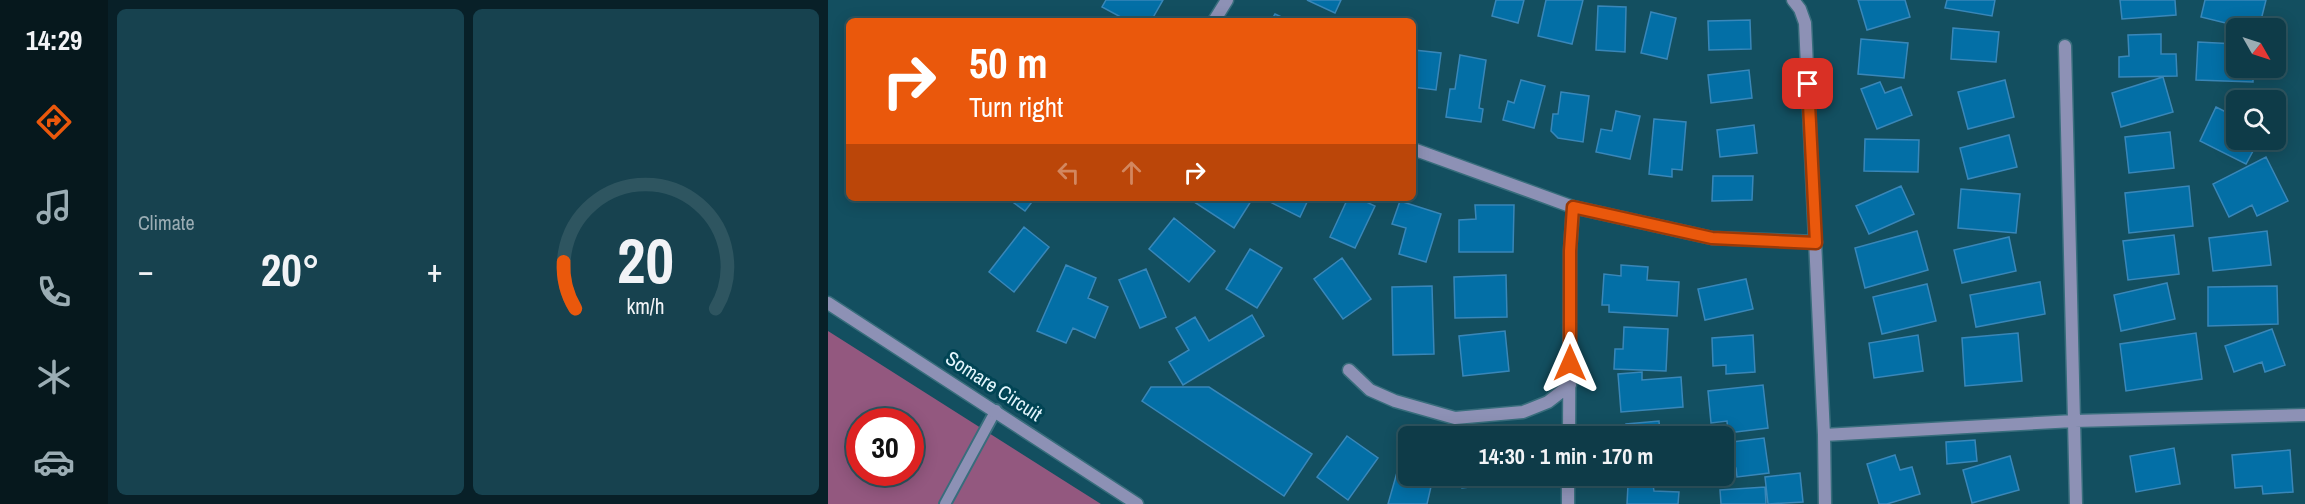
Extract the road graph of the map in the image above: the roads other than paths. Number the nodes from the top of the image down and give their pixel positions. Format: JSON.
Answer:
{"nodes":[{"id":1,"x":1227,"y":0,"type":"edge"},
{"id":2,"x":1793,"y":0,"type":"edge"},
{"id":3,"x":1216,"y":18,"type":"edge"},
{"id":4,"x":2065,"y":46,"type":"dead end"},
{"id":5,"x":1416,"y":150,"type":"edge"},
{"id":6,"x":1573,"y":207,"type":"junction"},
{"id":7,"x":1816,"y":243,"type":"junction"},
{"id":8,"x":828,"y":303,"type":"edge"},
{"id":9,"x":1349,"y":370,"type":"dead end"},
{"id":10,"x":1570,"y":385,"type":"junction"},
{"id":11,"x":996,"y":410,"type":"junction"},
{"id":12,"x":2305,"y":415,"type":"edge"},
{"id":13,"x":2074,"y":421,"type":"junction"},
{"id":14,"x":1569,"y":426,"type":"edge"},
{"id":15,"x":1824,"y":435,"type":"junction"},
{"id":16,"x":1568,"y":486,"type":"edge"},
{"id":17,"x":945,"y":504,"type":"edge"},
{"id":18,"x":1137,"y":504,"type":"edge"},
{"id":19,"x":1568,"y":504,"type":"edge"},
{"id":20,"x":1825,"y":504,"type":"edge"},
{"id":21,"x":2076,"y":504,"type":"edge"}],
"edges":[{"from":1,"to":3,"type":"street"},
{"from":2,"to":7,"type":"street"},
{"from":4,"to":13,"type":"street"},
{"from":5,"to":6,"type":"street"},
{"from":6,"to":7,"type":"street"},
{"from":6,"to":10,"type":"street"},
{"from":7,"to":15,"type":"street"},
{"from":8,"to":11,"type":"street","name":"Somare Circuit"},
{"from":9,"to":10,"type":"street"},
{"from":10,"to":14,"type":"street"},
{"from":11,"to":17,"type":"lane"},
{"from":11,"to":18,"type":"street","name":"Somare Circuit"},
{"from":12,"to":13,"type":"street"},
{"from":13,"to":15,"type":"street"},
{"from":13,"to":21,"type":"street"},
{"from":15,"to":20,"type":"street"},
{"from":16,"to":19,"type":"street"}]}
